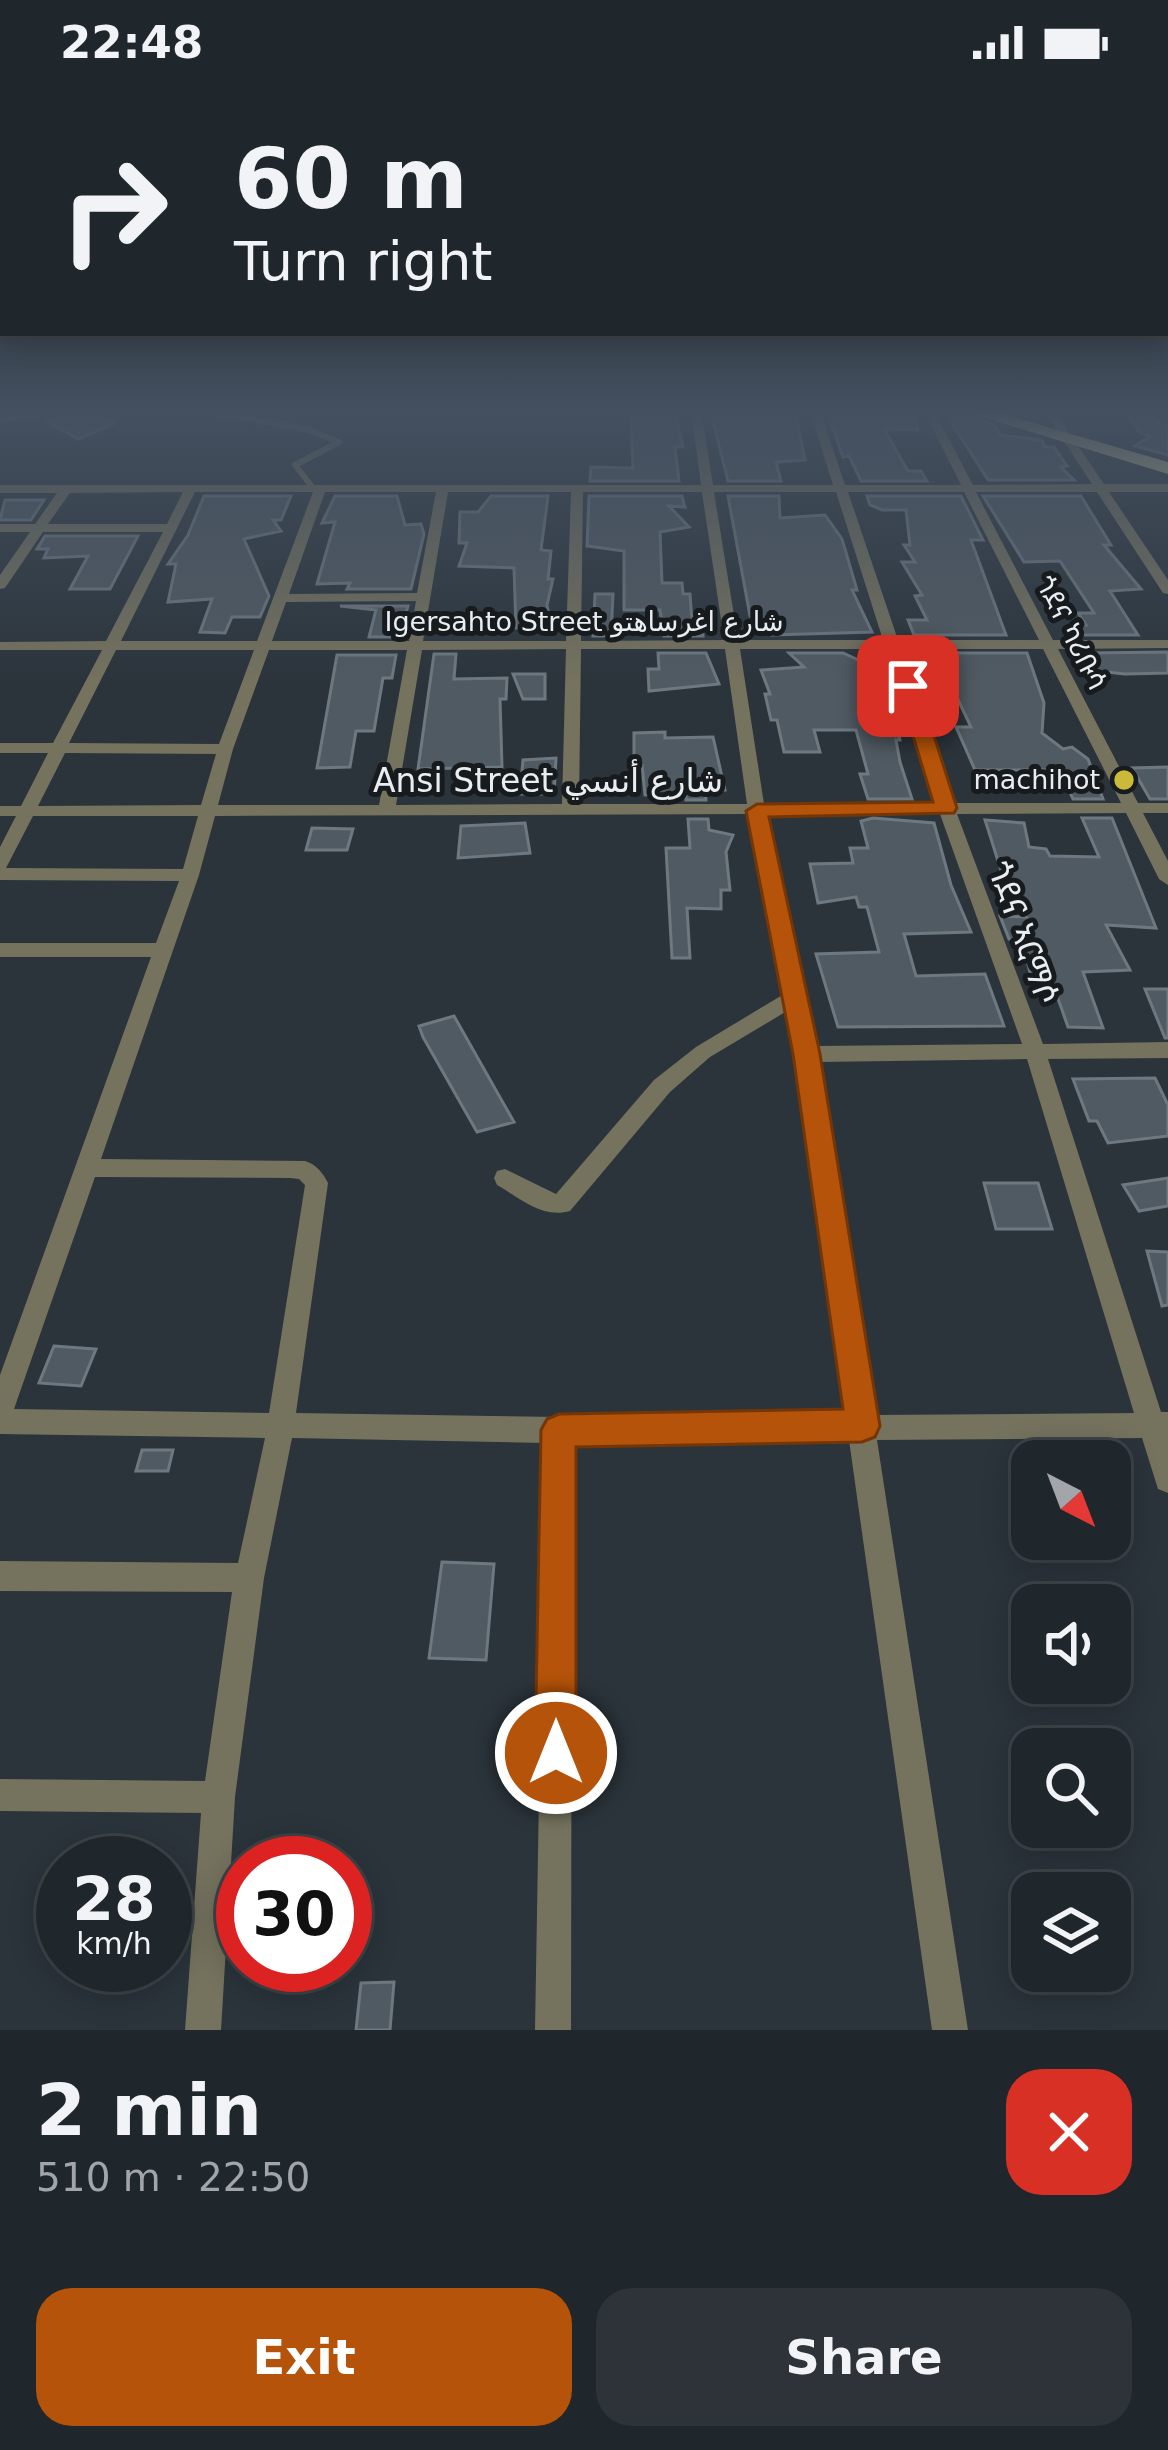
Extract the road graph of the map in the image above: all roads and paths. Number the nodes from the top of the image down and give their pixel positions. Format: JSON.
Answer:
{"nodes":[{"id":1,"x":57,"y":502,"type":"edge"},
{"id":2,"x":184,"y":502,"type":"edge"},
{"id":3,"x":312,"y":502,"type":"edge"},
{"id":4,"x":440,"y":502,"type":"edge"},
{"id":5,"x":576,"y":502,"type":"edge"},
{"id":6,"x":712,"y":502,"type":"edge"},
{"id":7,"x":845,"y":502,"type":"edge"},
{"id":8,"x":972,"y":502,"type":"edge"},
{"id":9,"x":1109,"y":502,"type":"edge"},
{"id":10,"x":0,"y":528,"type":"edge"},
{"id":11,"x":39,"y":528,"type":"junction"},
{"id":12,"x":170,"y":528,"type":"junction"},
{"id":13,"x":0,"y":585,"type":"edge"},
{"id":14,"x":1168,"y":590,"type":"edge"},
{"id":15,"x":421,"y":597,"type":"junction"},
{"id":16,"x":280,"y":598,"type":"junction"},
{"id":17,"x":1168,"y":644,"type":"edge"},
{"id":18,"x":262,"y":645,"type":"junction"},
{"id":19,"x":418,"y":645,"type":"junction"},
{"id":20,"x":570,"y":645,"type":"junction"},
{"id":21,"x":895,"y":645,"type":"junction"},
{"id":22,"x":1048,"y":645,"type":"junction"},
{"id":23,"x":0,"y":646,"type":"edge"},
{"id":24,"x":112,"y":646,"type":"junction"},
{"id":25,"x":733,"y":647,"type":"junction"},
{"id":26,"x":60,"y":747,"type":"junction"},
{"id":27,"x":0,"y":748,"type":"edge"},
{"id":28,"x":225,"y":749,"type":"junction"},
{"id":29,"x":946,"y":808,"type":"junction"},
{"id":30,"x":1130,"y":808,"type":"junction"},
{"id":31,"x":1168,"y":808,"type":"edge"},
{"id":32,"x":206,"y":810,"type":"junction"},
{"id":33,"x":387,"y":810,"type":"junction"},
{"id":34,"x":570,"y":810,"type":"junction"},
{"id":35,"x":0,"y":811,"type":"edge"},
{"id":36,"x":30,"y":811,"type":"junction"},
{"id":37,"x":757,"y":811,"type":"junction"},
{"id":38,"x":0,"y":864,"type":"edge"},
{"id":39,"x":0,"y":874,"type":"edge"},
{"id":40,"x":190,"y":875,"type":"junction"},
{"id":41,"x":1168,"y":879,"type":"edge"},
{"id":42,"x":0,"y":950,"type":"edge"},
{"id":43,"x":163,"y":950,"type":"junction"},
{"id":44,"x":792,"y":999,"type":"junction"},
{"id":45,"x":1035,"y":1050,"type":"junction"},
{"id":46,"x":1168,"y":1050,"type":"edge"},
{"id":47,"x":806,"y":1054,"type":"junction"},
{"id":48,"x":86,"y":1168,"type":"junction"},
{"id":49,"x":506,"y":1178,"type":"dead end"},
{"id":50,"x":0,"y":1417,"type":"edge"},
{"id":51,"x":1157,"y":1424,"type":"edge"},
{"id":52,"x":862,"y":1426,"type":"junction"},
{"id":53,"x":280,"y":1429,"type":"junction"},
{"id":54,"x":559,"y":1430,"type":"junction"},
{"id":55,"x":1168,"y":1480,"type":"edge"},
{"id":56,"x":0,"y":1576,"type":"edge"},
{"id":57,"x":249,"y":1578,"type":"junction"},
{"id":58,"x":0,"y":1795,"type":"edge"},
{"id":59,"x":219,"y":1797,"type":"junction"},
{"id":60,"x":202,"y":2030,"type":"edge"},
{"id":61,"x":553,"y":2030,"type":"edge"},
{"id":62,"x":950,"y":2030,"type":"edge"}],
"edges":[{"from":1,"to":11,"type":"street"},
{"from":2,"to":12,"type":"street"},
{"from":3,"to":16,"type":"street"},
{"from":4,"to":15,"type":"street"},
{"from":5,"to":20,"type":"street"},
{"from":6,"to":25,"type":"street"},
{"from":7,"to":21,"type":"street","name":"ጎደና ኣርማሶ"},
{"from":8,"to":22,"type":"street","name":"ጎደና ካሪቡሳ"},
{"from":9,"to":14,"type":"street"},
{"from":10,"to":11,"type":"street"},
{"from":11,"to":12,"type":"street"},
{"from":11,"to":13,"type":"street"},
{"from":12,"to":24,"type":"street"},
{"from":15,"to":16,"type":"street"},
{"from":15,"to":19,"type":"street"},
{"from":16,"to":18,"type":"street"},
{"from":17,"to":22,"type":"street","name":"Igersahto Street شارع اغرساهتو"},
{"from":18,"to":19,"type":"street","name":"Igersahto Street شارع اغرساهتو"},
{"from":18,"to":24,"type":"street","name":"Igersahto Street شارع اغرساهتو"},
{"from":18,"to":28,"type":"street"},
{"from":19,"to":20,"type":"street","name":"Igersahto Street شارع اغرساهتو"},
{"from":19,"to":33,"type":"street"},
{"from":20,"to":25,"type":"street","name":"Igersahto Street شارع اغرساهتو"},
{"from":20,"to":34,"type":"street"},
{"from":21,"to":22,"type":"street","name":"Igersahto Street شارع اغرساهتو"},
{"from":21,"to":25,"type":"street","name":"Igersahto Street شارع اغرساهتو"},
{"from":21,"to":29,"type":"street","name":"ጎደና ኣርማሶ"},
{"from":22,"to":30,"type":"street","name":"ጎደና ካሪቡሳ"},
{"from":23,"to":24,"type":"street","name":"Igersahto Street شارع اغرساهتو"},
{"from":24,"to":26,"type":"street"},
{"from":25,"to":37,"type":"street"},
{"from":26,"to":27,"type":"street"},
{"from":26,"to":28,"type":"street"},
{"from":26,"to":36,"type":"street"},
{"from":28,"to":32,"type":"street"},
{"from":29,"to":30,"type":"street","name":"Ansi Street شارع أنسي"},
{"from":29,"to":37,"type":"street","name":"Ansi Street شارع أنسي"},
{"from":29,"to":45,"type":"street","name":"ጎደና ኣርማሶ"},
{"from":30,"to":31,"type":"street","name":"Ansi Street شارع أنسي"},
{"from":30,"to":41,"type":"street","name":"ጎደና ካሪቡሳ"},
{"from":32,"to":33,"type":"street","name":"Ansi Street شارع أنسي"},
{"from":32,"to":36,"type":"street","name":"Ansi Street شارع أنسي"},
{"from":32,"to":40,"type":"street"},
{"from":33,"to":34,"type":"street","name":"Ansi Street شارع أنسي"},
{"from":34,"to":37,"type":"street","name":"Ansi Street شارع أنسي"},
{"from":35,"to":36,"type":"street","name":"Ansi Street شارع أنسي"},
{"from":36,"to":38,"type":"street"},
{"from":37,"to":44,"type":"street"},
{"from":39,"to":40,"type":"street"},
{"from":40,"to":43,"type":"street"},
{"from":42,"to":43,"type":"street"},
{"from":43,"to":48,"type":"street"},
{"from":44,"to":47,"type":"street"},
{"from":44,"to":49,"type":"street"},
{"from":45,"to":46,"type":"street"},
{"from":45,"to":47,"type":"street"},
{"from":45,"to":51,"type":"street","name":"ጎደና ኣርማሶ"},
{"from":47,"to":52,"type":"street"},
{"from":48,"to":50,"type":"street"},
{"from":48,"to":53,"type":"street"},
{"from":50,"to":53,"type":"street"},
{"from":51,"to":52,"type":"street"},
{"from":51,"to":55,"type":"street","name":"ጎደና ኣርማሶ"},
{"from":52,"to":54,"type":"street"},
{"from":52,"to":62,"type":"street"},
{"from":53,"to":54,"type":"street"},
{"from":53,"to":57,"type":"street"},
{"from":54,"to":61,"type":"street"},
{"from":56,"to":57,"type":"street"},
{"from":57,"to":59,"type":"street"},
{"from":58,"to":59,"type":"street"},
{"from":59,"to":60,"type":"street"}]}
